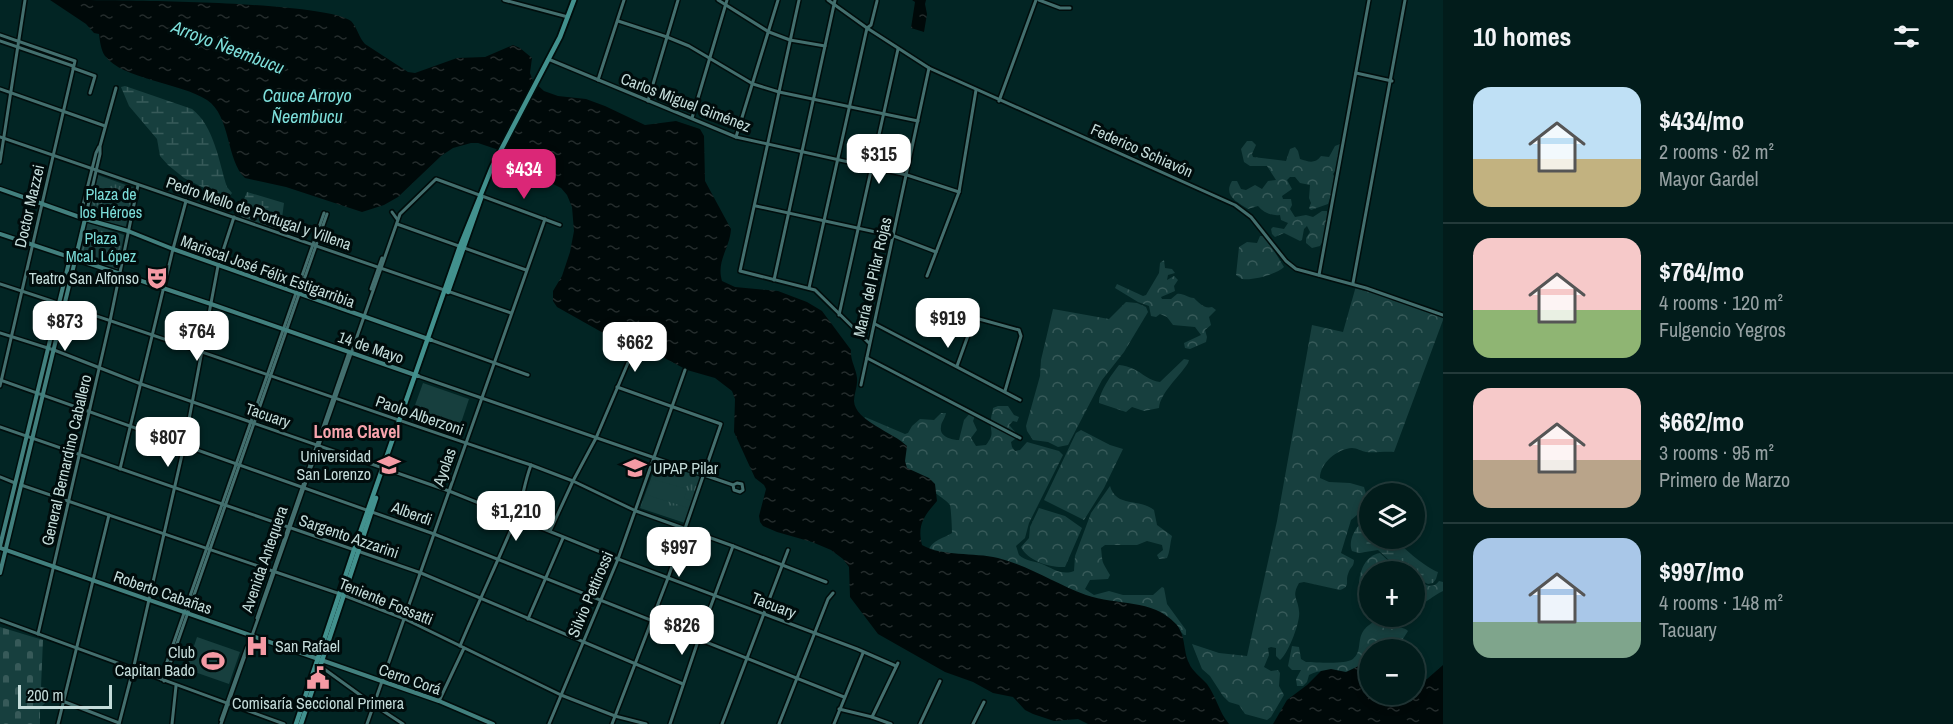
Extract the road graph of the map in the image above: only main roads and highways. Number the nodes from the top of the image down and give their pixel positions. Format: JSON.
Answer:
{"nodes":[{"id":1,"x":574,"y":0,"type":"edge"},
{"id":2,"x":0,"y":189,"type":"edge"},
{"id":3,"x":82,"y":218,"type":"junction"},
{"id":4,"x":0,"y":234,"type":"edge"},
{"id":5,"x":73,"y":258,"type":"junction"},
{"id":6,"x":429,"y":340,"type":"junction"},
{"id":7,"x":51,"y":350,"type":"junction"},
{"id":8,"x":416,"y":376,"type":"junction"},
{"id":9,"x":2,"y":548,"type":"edge"},
{"id":10,"x":0,"y":573,"type":"edge"},
{"id":11,"x":320,"y":659,"type":"junction"},
{"id":12,"x":299,"y":724,"type":"edge"},
{"id":13,"x":493,"y":724,"type":"edge"}],
"edges":[{"from":1,"to":6,"type":"main road"},
{"from":2,"to":3,"type":"main road","name":"Mariscal José Félix Estigarribia"},
{"from":3,"to":5,"type":"main road"},
{"from":3,"to":6,"type":"main road","name":"Mariscal José Félix Estigarribia"},
{"from":4,"to":5,"type":"main road","name":"14 de Mayo"},
{"from":5,"to":7,"type":"main road"},
{"from":5,"to":8,"type":"main road","name":"14 de Mayo"},
{"from":6,"to":8,"type":"main road"},
{"from":7,"to":9,"type":"main road"},
{"from":7,"to":9,"type":"main road"},
{"from":8,"to":11,"type":"main road"},
{"from":9,"to":10,"type":"main road"},
{"from":9,"to":11,"type":"main road","name":"Roberto Cabañas"},
{"from":11,"to":12,"type":"main road"},
{"from":11,"to":12,"type":"main road"},
{"from":11,"to":13,"type":"main road","name":"Cerro Corá"}]}
